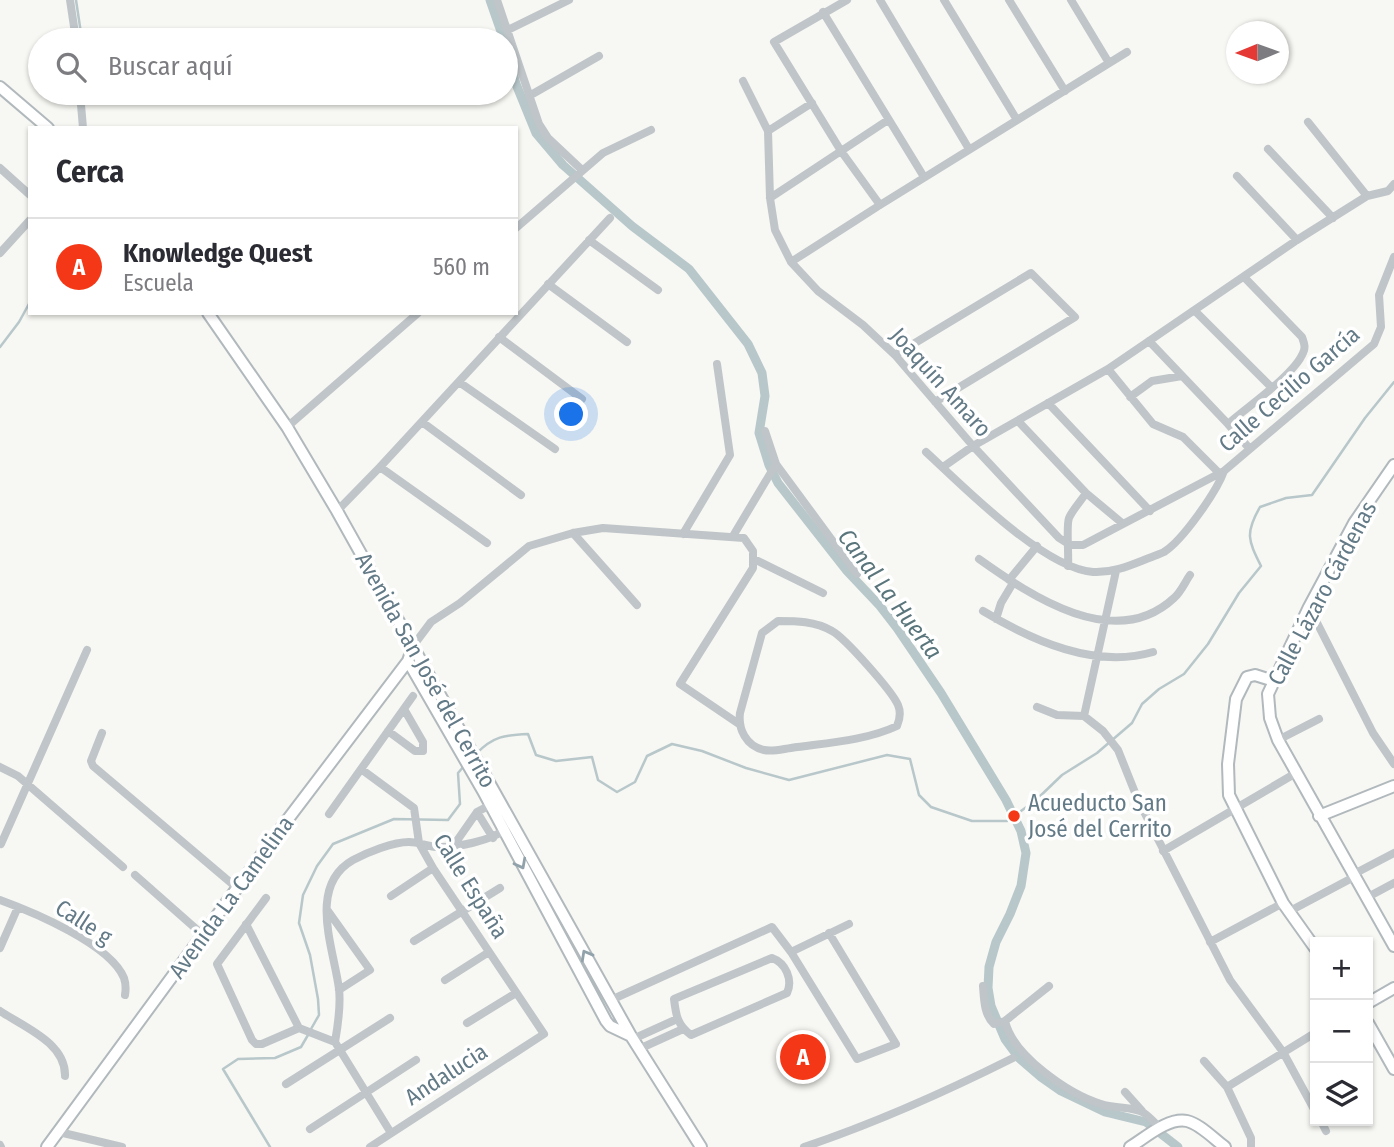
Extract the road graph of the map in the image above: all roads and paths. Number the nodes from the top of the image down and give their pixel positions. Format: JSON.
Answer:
{"nodes":[{"id":1,"x":70,"y":0,"type":"edge"},
{"id":2,"x":497,"y":0,"type":"edge"},
{"id":3,"x":569,"y":0,"type":"edge"},
{"id":4,"x":846,"y":0,"type":"edge"},
{"id":5,"x":880,"y":0,"type":"edge"},
{"id":6,"x":944,"y":0,"type":"edge"},
{"id":7,"x":1009,"y":0,"type":"edge"},
{"id":8,"x":1070,"y":0,"type":"edge"},
{"id":9,"x":823,"y":12,"type":"junction"},
{"id":10,"x":74,"y":28,"type":"edge"},
{"id":11,"x":507,"y":28,"type":"edge"},
{"id":12,"x":512,"y":28,"type":"edge"},
{"id":13,"x":1127,"y":52,"type":"dead end"},
{"id":14,"x":599,"y":56,"type":"dead end"},
{"id":15,"x":518,"y":63,"type":"edge"},
{"id":16,"x":1109,"y":63,"type":"junction"},
{"id":17,"x":743,"y":81,"type":"dead end"},
{"id":18,"x":0,"y":87,"type":"edge"},
{"id":19,"x":1065,"y":91,"type":"junction"},
{"id":20,"x":528,"y":96,"type":"junction"},
{"id":21,"x":5,"y":98,"type":"edge"},
{"id":22,"x":812,"y":103,"type":"junction"},
{"id":23,"x":81,"y":105,"type":"edge"},
{"id":24,"x":888,"y":120,"type":"junction"},
{"id":25,"x":1017,"y":120,"type":"junction"},
{"id":26,"x":1308,"y":122,"type":"dead end"},
{"id":27,"x":45,"y":126,"type":"edge"},
{"id":28,"x":83,"y":126,"type":"edge"},
{"id":29,"x":650,"y":130,"type":"dead end"},
{"id":30,"x":768,"y":131,"type":"junction"},
{"id":31,"x":969,"y":149,"type":"junction"},
{"id":32,"x":1268,"y":149,"type":"dead end"},
{"id":33,"x":841,"y":151,"type":"junction"},
{"id":34,"x":0,"y":168,"type":"edge"},
{"id":35,"x":581,"y":171,"type":"junction"},
{"id":36,"x":1237,"y":176,"type":"dead end"},
{"id":37,"x":924,"y":177,"type":"junction"},
{"id":38,"x":1391,"y":188,"type":"edge"},
{"id":39,"x":28,"y":193,"type":"edge"},
{"id":40,"x":1367,"y":196,"type":"junction"},
{"id":41,"x":770,"y":198,"type":"junction"},
{"id":42,"x":1394,"y":201,"type":"edge"},
{"id":43,"x":880,"y":205,"type":"junction"},
{"id":44,"x":610,"y":218,"type":"dead end"},
{"id":45,"x":1333,"y":218,"type":"junction"},
{"id":46,"x":28,"y":222,"type":"edge"},
{"id":47,"x":518,"y":226,"type":"edge"},
{"id":48,"x":589,"y":240,"type":"junction"},
{"id":49,"x":1297,"y":240,"type":"junction"},
{"id":50,"x":2,"y":248,"type":"edge"},
{"id":51,"x":1394,"y":257,"type":"edge"},
{"id":52,"x":791,"y":262,"type":"junction"},
{"id":53,"x":1244,"y":277,"type":"junction"},
{"id":54,"x":548,"y":284,"type":"junction"},
{"id":55,"x":658,"y":290,"type":"dead end"},
{"id":56,"x":1195,"y":311,"type":"junction"},
{"id":57,"x":209,"y":315,"type":"edge"},
{"id":58,"x":416,"y":315,"type":"edge"},
{"id":59,"x":499,"y":337,"type":"junction"},
{"id":60,"x":1149,"y":341,"type":"junction"},
{"id":61,"x":627,"y":342,"type":"dead end"},
{"id":62,"x":895,"y":355,"type":"junction"},
{"id":63,"x":717,"y":364,"type":"dead end"},
{"id":64,"x":1108,"y":369,"type":"junction"},
{"id":65,"x":1182,"y":376,"type":"junction"},
{"id":66,"x":459,"y":382,"type":"junction"},
{"id":67,"x":1271,"y":387,"type":"junction"},
{"id":68,"x":1130,"y":397,"type":"junction"},
{"id":69,"x":582,"y":399,"type":"dead end"},
{"id":70,"x":935,"y":402,"type":"junction"},
{"id":71,"x":1048,"y":403,"type":"junction"},
{"id":72,"x":1018,"y":421,"type":"junction"},
{"id":73,"x":422,"y":422,"type":"junction"},
{"id":74,"x":1228,"y":424,"type":"junction"},
{"id":75,"x":287,"y":427,"type":"junction"},
{"id":76,"x":765,"y":431,"type":"dead end"},
{"id":77,"x":973,"y":446,"type":"junction"},
{"id":78,"x":555,"y":449,"type":"dead end"},
{"id":79,"x":1249,"y":449,"type":"junction"},
{"id":80,"x":926,"y":452,"type":"dead end"},
{"id":81,"x":775,"y":465,"type":"junction"},
{"id":82,"x":1394,"y":465,"type":"edge"},
{"id":83,"x":380,"y":467,"type":"junction"},
{"id":84,"x":943,"y":467,"type":"junction"},
{"id":85,"x":1221,"y":472,"type":"junction"},
{"id":86,"x":1086,"y":494,"type":"junction"},
{"id":87,"x":521,"y":495,"type":"dead end"},
{"id":88,"x":337,"y":510,"type":"junction"},
{"id":89,"x":1150,"y":511,"type":"junction"},
{"id":90,"x":1122,"y":523,"type":"junction"},
{"id":91,"x":573,"y":533,"type":"junction"},
{"id":92,"x":683,"y":534,"type":"junction"},
{"id":93,"x":733,"y":536,"type":"junction"},
{"id":94,"x":487,"y":543,"type":"dead end"},
{"id":95,"x":1070,"y":544,"type":"junction"},
{"id":96,"x":1037,"y":546,"type":"junction"},
{"id":97,"x":754,"y":559,"type":"junction"},
{"id":98,"x":979,"y":559,"type":"dead end"},
{"id":99,"x":1068,"y":566,"type":"junction"},
{"id":100,"x":1116,"y":571,"type":"junction"},
{"id":101,"x":856,"y":574,"type":"dead end"},
{"id":102,"x":1190,"y":575,"type":"dead end"},
{"id":103,"x":1011,"y":581,"type":"junction"},
{"id":104,"x":823,"y":593,"type":"dead end"},
{"id":105,"x":637,"y":605,"type":"dead end"},
{"id":106,"x":1309,"y":607,"type":"junction"},
{"id":107,"x":983,"y":611,"type":"dead end"},
{"id":108,"x":996,"y":619,"type":"junction"},
{"id":109,"x":1104,"y":622,"type":"junction"},
{"id":110,"x":413,"y":646,"type":"junction"},
{"id":111,"x":87,"y":650,"type":"dead end"},
{"id":112,"x":1153,"y":652,"type":"dead end"},
{"id":113,"x":1096,"y":657,"type":"junction"},
{"id":114,"x":408,"y":661,"type":"junction"},
{"id":115,"x":1274,"y":681,"type":"junction"},
{"id":116,"x":413,"y":696,"type":"dead end"},
{"id":117,"x":1037,"y":708,"type":"dead end"},
{"id":118,"x":404,"y":709,"type":"junction"},
{"id":119,"x":1084,"y":716,"type":"junction"},
{"id":120,"x":1319,"y":719,"type":"dead end"},
{"id":121,"x":739,"y":724,"type":"junction"},
{"id":122,"x":388,"y":731,"type":"junction"},
{"id":123,"x":102,"y":733,"type":"dead end"},
{"id":124,"x":1278,"y":740,"type":"junction"},
{"id":125,"x":466,"y":752,"type":"junction"},
{"id":126,"x":1394,"y":764,"type":"edge"},
{"id":127,"x":0,"y":767,"type":"edge"},
{"id":128,"x":361,"y":769,"type":"junction"},
{"id":129,"x":1296,"y":773,"type":"junction"},
{"id":130,"x":27,"y":784,"type":"junction"},
{"id":131,"x":1394,"y":786,"type":"edge"},
{"id":132,"x":494,"y":803,"type":"junction"},
{"id":133,"x":1234,"y":810,"type":"junction"},
{"id":134,"x":477,"y":812,"type":"junction"},
{"id":135,"x":330,"y":814,"type":"dead end"},
{"id":136,"x":1320,"y":816,"type":"junction"},
{"id":137,"x":508,"y":826,"type":"junction"},
{"id":138,"x":4,"y":828,"type":"edge"},
{"id":139,"x":493,"y":838,"type":"junction"},
{"id":140,"x":419,"y":843,"type":"junction"},
{"id":141,"x":1,"y":844,"type":"edge"},
{"id":142,"x":454,"y":845,"type":"junction"},
{"id":143,"x":1163,"y":851,"type":"junction"},
{"id":144,"x":1394,"y":853,"type":"edge"},
{"id":145,"x":123,"y":867,"type":"dead end"},
{"id":146,"x":433,"y":868,"type":"junction"},
{"id":147,"x":135,"y":875,"type":"dead end"},
{"id":148,"x":1353,"y":876,"type":"junction"},
{"id":149,"x":1394,"y":883,"type":"edge"},
{"id":150,"x":237,"y":888,"type":"junction"},
{"id":151,"x":500,"y":888,"type":"dead end"},
{"id":152,"x":391,"y":896,"type":"dead end"},
{"id":153,"x":266,"y":898,"type":"dead end"},
{"id":154,"x":1366,"y":898,"type":"junction"},
{"id":155,"x":0,"y":900,"type":"edge"},
{"id":156,"x":18,"y":907,"type":"junction"},
{"id":157,"x":1286,"y":908,"type":"junction"},
{"id":158,"x":327,"y":910,"type":"junction"},
{"id":159,"x":461,"y":911,"type":"junction"},
{"id":160,"x":246,"y":924,"type":"junction"},
{"id":161,"x":849,"y":924,"type":"dead end"},
{"id":162,"x":829,"y":933,"type":"junction"},
{"id":163,"x":203,"y":935,"type":"junction"},
{"id":164,"x":414,"y":941,"type":"dead end"},
{"id":165,"x":1310,"y":941,"type":"edge"},
{"id":166,"x":1210,"y":943,"type":"junction"},
{"id":167,"x":1394,"y":946,"type":"edge"},
{"id":168,"x":0,"y":948,"type":"edge"},
{"id":169,"x":489,"y":952,"type":"junction"},
{"id":170,"x":791,"y":952,"type":"junction"},
{"id":171,"x":445,"y":980,"type":"dead end"},
{"id":172,"x":983,"y":986,"type":"dead end"},
{"id":173,"x":1049,"y":986,"type":"dead end"},
{"id":174,"x":1394,"y":988,"type":"edge"},
{"id":175,"x":339,"y":990,"type":"junction"},
{"id":176,"x":516,"y":993,"type":"junction"},
{"id":177,"x":125,"y":995,"type":"dead end"},
{"id":178,"x":611,"y":1000,"type":"junction"},
{"id":179,"x":1373,"y":1000,"type":"edge"},
{"id":180,"x":0,"y":1011,"type":"edge"},
{"id":181,"x":619,"y":1014,"type":"junction"},
{"id":182,"x":390,"y":1018,"type":"dead end"},
{"id":183,"x":677,"y":1019,"type":"junction"},
{"id":184,"x":606,"y":1021,"type":"junction"},
{"id":185,"x":1000,"y":1022,"type":"junction"},
{"id":186,"x":467,"y":1023,"type":"dead end"},
{"id":187,"x":302,"y":1029,"type":"junction"},
{"id":188,"x":683,"y":1029,"type":"junction"},
{"id":189,"x":1373,"y":1032,"type":"edge"},
{"id":190,"x":544,"y":1034,"type":"joint"},
{"id":191,"x":1310,"y":1036,"type":"edge"},
{"id":192,"x":635,"y":1041,"type":"junction"},
{"id":193,"x":335,"y":1042,"type":"junction"},
{"id":194,"x":340,"y":1051,"type":"junction"},
{"id":195,"x":1283,"y":1052,"type":"junction"},
{"id":196,"x":1013,"y":1058,"type":"dead end"},
{"id":197,"x":416,"y":1060,"type":"dead end"},
{"id":198,"x":1204,"y":1061,"type":"dead end"},
{"id":199,"x":1394,"y":1069,"type":"edge"},
{"id":200,"x":65,"y":1076,"type":"dead end"},
{"id":201,"x":286,"y":1084,"type":"dead end"},
{"id":202,"x":1227,"y":1087,"type":"junction"},
{"id":203,"x":1125,"y":1091,"type":"dead end"},
{"id":204,"x":366,"y":1092,"type":"junction"},
{"id":205,"x":1310,"y":1102,"type":"edge"},
{"id":206,"x":1142,"y":1111,"type":"junction"},
{"id":207,"x":1324,"y":1126,"type":"edge"},
{"id":208,"x":310,"y":1129,"type":"dead end"},
{"id":209,"x":1158,"y":1129,"type":"junction"},
{"id":210,"x":1326,"y":1131,"type":"dead end"},
{"id":211,"x":59,"y":1132,"type":"junction"},
{"id":212,"x":391,"y":1133,"type":"junction"},
{"id":213,"x":47,"y":1147,"type":"edge"},
{"id":214,"x":122,"y":1147,"type":"edge"},
{"id":215,"x":370,"y":1147,"type":"edge"},
{"id":216,"x":701,"y":1147,"type":"edge"},
{"id":217,"x":804,"y":1147,"type":"edge"},
{"id":218,"x":1130,"y":1147,"type":"edge"},
{"id":219,"x":1225,"y":1147,"type":"edge"},
{"id":220,"x":1251,"y":1147,"type":"edge"}],
"edges":[{"from":1,"to":10,"type":"street"},
{"from":2,"to":11,"type":"street"},
{"from":3,"to":12,"type":"street"},
{"from":4,"to":9,"type":"street"},
{"from":5,"to":31,"type":"street"},
{"from":6,"to":25,"type":"street"},
{"from":7,"to":19,"type":"street"},
{"from":8,"to":16,"type":"street"},
{"from":9,"to":22,"type":"street"},
{"from":9,"to":24,"type":"street"},
{"from":13,"to":16,"type":"street"},
{"from":14,"to":20,"type":"street"},
{"from":15,"to":20,"type":"street"},
{"from":16,"to":19,"type":"street"},
{"from":17,"to":30,"type":"street","name":"Joaquín Amaro"},
{"from":18,"to":21,"type":"street"},
{"from":19,"to":25,"type":"street"},
{"from":20,"to":35,"type":"street"},
{"from":21,"to":27,"type":"street"},
{"from":22,"to":30,"type":"street"},
{"from":22,"to":33,"type":"street"},
{"from":23,"to":28,"type":"street"},
{"from":24,"to":33,"type":"street"},
{"from":24,"to":37,"type":"street"},
{"from":25,"to":31,"type":"street"},
{"from":26,"to":40,"type":"street"},
{"from":29,"to":35,"type":"street"},
{"from":30,"to":41,"type":"street","name":"Joaquín Amaro"},
{"from":31,"to":37,"type":"street"},
{"from":32,"to":45,"type":"street"},
{"from":33,"to":41,"type":"street"},
{"from":33,"to":43,"type":"street"},
{"from":34,"to":39,"type":"street"},
{"from":35,"to":47,"type":"street"},
{"from":36,"to":49,"type":"street"},
{"from":37,"to":43,"type":"street"},
{"from":38,"to":40,"type":"street"},
{"from":38,"to":42,"type":"street"},
{"from":40,"to":45,"type":"street"},
{"from":41,"to":52,"type":"street","name":"Joaquín Amaro"},
{"from":43,"to":52,"type":"street"},
{"from":44,"to":48,"type":"street"},
{"from":45,"to":49,"type":"street"},
{"from":46,"to":50,"type":"street"},
{"from":48,"to":54,"type":"street"},
{"from":48,"to":55,"type":"street"},
{"from":49,"to":53,"type":"street"},
{"from":51,"to":79,"type":"street","name":"Calle Cecilio García"},
{"from":52,"to":62,"type":"street","name":"Joaquín Amaro"},
{"from":53,"to":56,"type":"street"},
{"from":53,"to":67,"type":"street"},
{"from":54,"to":59,"type":"street"},
{"from":54,"to":61,"type":"street"},
{"from":56,"to":60,"type":"street"},
{"from":56,"to":67,"type":"street"},
{"from":57,"to":75,"type":"street","name":"Avenida San José del Cerrito"},
{"from":58,"to":75,"type":"street"},
{"from":59,"to":66,"type":"street"},
{"from":59,"to":69,"type":"street"},
{"from":60,"to":64,"type":"street"},
{"from":60,"to":65,"type":"street"},
{"from":62,"to":70,"type":"street","name":"Joaquín Amaro"},
{"from":62,"to":70,"type":"street"},
{"from":63,"to":92,"type":"street"},
{"from":64,"to":68,"type":"street"},
{"from":64,"to":71,"type":"street"},
{"from":65,"to":68,"type":"street"},
{"from":65,"to":74,"type":"street"},
{"from":66,"to":73,"type":"street"},
{"from":66,"to":78,"type":"street"},
{"from":67,"to":74,"type":"street"},
{"from":68,"to":85,"type":"street"},
{"from":70,"to":77,"type":"street","name":"Joaquín Amaro"},
{"from":71,"to":72,"type":"street"},
{"from":71,"to":89,"type":"street"},
{"from":72,"to":77,"type":"street"},
{"from":72,"to":86,"type":"street"},
{"from":73,"to":83,"type":"street"},
{"from":73,"to":87,"type":"street"},
{"from":74,"to":79,"type":"street"},
{"from":75,"to":88,"type":"street","name":"Avenida San José del Cerrito"},
{"from":76,"to":81,"type":"street"},
{"from":77,"to":84,"type":"street"},
{"from":77,"to":95,"type":"street","name":"Joaquín Amaro"},
{"from":79,"to":85,"type":"street","name":"Calle Cecilio García"},
{"from":80,"to":84,"type":"street","name":"Calle Cecilio García"},
{"from":81,"to":93,"type":"street"},
{"from":81,"to":101,"type":"street"},
{"from":82,"to":106,"type":"street","name":"Calle Lázaro Cárdenas"},
{"from":83,"to":88,"type":"street"},
{"from":83,"to":94,"type":"street"},
{"from":84,"to":96,"type":"street","name":"Calle Cecilio García"},
{"from":85,"to":89,"type":"street"},
{"from":85,"to":100,"type":"street","name":"Calle Cecilio García"},
{"from":86,"to":90,"type":"street"},
{"from":86,"to":95,"type":"street"},
{"from":88,"to":110,"type":"street","name":"Avenida San José del Cerrito"},
{"from":89,"to":90,"type":"street"},
{"from":90,"to":95,"type":"street"},
{"from":91,"to":92,"type":"street"},
{"from":91,"to":105,"type":"street"},
{"from":91,"to":110,"type":"street"},
{"from":92,"to":93,"type":"street"},
{"from":93,"to":97,"type":"street"},
{"from":95,"to":99,"type":"street"},
{"from":96,"to":99,"type":"street","name":"Calle Cecilio García"},
{"from":96,"to":103,"type":"street"},
{"from":97,"to":104,"type":"street"},
{"from":97,"to":121,"type":"street"},
{"from":98,"to":103,"type":"street"},
{"from":99,"to":100,"type":"street","name":"Calle Cecilio García"},
{"from":100,"to":109,"type":"street"},
{"from":102,"to":109,"type":"street"},
{"from":103,"to":108,"type":"street"},
{"from":103,"to":109,"type":"street"},
{"from":106,"to":115,"type":"street","name":"Calle Lázaro Cárdenas"},
{"from":106,"to":126,"type":"street"},
{"from":107,"to":108,"type":"street"},
{"from":108,"to":113,"type":"street"},
{"from":109,"to":113,"type":"street"},
{"from":110,"to":114,"type":"street","name":"Avenida La Camelina"},
{"from":110,"to":125,"type":"street","name":"Avenida San José del Cerrito"},
{"from":111,"to":130,"type":"street"},
{"from":112,"to":113,"type":"street"},
{"from":113,"to":119,"type":"street"},
{"from":114,"to":125,"type":"street","name":"Avenida San José del Cerrito"},
{"from":114,"to":150,"type":"street","name":"Avenida La Camelina"},
{"from":115,"to":124,"type":"street","name":"Calle Lázaro Cárdenas"},
{"from":115,"to":133,"type":"street"},
{"from":116,"to":118,"type":"street"},
{"from":117,"to":119,"type":"street"},
{"from":118,"to":122,"type":"street"},
{"from":118,"to":122,"type":"street"},
{"from":119,"to":143,"type":"street"},
{"from":120,"to":124,"type":"street"},
{"from":121,"to":121,"type":"street"},
{"from":122,"to":128,"type":"street"},
{"from":123,"to":150,"type":"street"},
{"from":124,"to":129,"type":"street","name":"Calle Lázaro Cárdenas"},
{"from":125,"to":132,"type":"street","name":"Avenida San José del Cerrito"},
{"from":127,"to":130,"type":"street"},
{"from":128,"to":135,"type":"street"},
{"from":128,"to":140,"type":"street","name":"Calle España"},
{"from":129,"to":133,"type":"street"},
{"from":129,"to":136,"type":"street","name":"Calle Lázaro Cárdenas"},
{"from":130,"to":138,"type":"street"},
{"from":130,"to":145,"type":"street"},
{"from":131,"to":136,"type":"street"},
{"from":132,"to":134,"type":"street","name":"Calle España"},
{"from":132,"to":137,"type":"street","name":"Avenida San José del Cerrito"},
{"from":133,"to":143,"type":"street"},
{"from":133,"to":157,"type":"street"},
{"from":134,"to":139,"type":"street"},
{"from":134,"to":142,"type":"street","name":"Calle España"},
{"from":136,"to":148,"type":"street","name":"Calle Lázaro Cárdenas"},
{"from":137,"to":139,"type":"street","name":"Calle España"},
{"from":178,"to":137,"type":"street","name":"Avenida San José del Cerrito","one_way":true},
{"from":137,"to":184,"type":"street","name":"Avenida San José del Cerrito","one_way":true},
{"from":138,"to":141,"type":"street"},
{"from":139,"to":142,"type":"street","name":"Calle España"},
{"from":140,"to":142,"type":"street"},
{"from":140,"to":146,"type":"street","name":"Calle España"},
{"from":140,"to":158,"type":"street"},
{"from":143,"to":166,"type":"street"},
{"from":144,"to":148,"type":"street"},
{"from":146,"to":152,"type":"street"},
{"from":146,"to":159,"type":"street","name":"Calle España"},
{"from":147,"to":163,"type":"street"},
{"from":148,"to":154,"type":"street","name":"Calle Lázaro Cárdenas"},
{"from":148,"to":157,"type":"street"},
{"from":149,"to":154,"type":"street"},
{"from":150,"to":163,"type":"street","name":"Avenida La Camelina"},
{"from":151,"to":159,"type":"street"},
{"from":153,"to":160,"type":"street"},
{"from":154,"to":167,"type":"street","name":"Calle Lázaro Cárdenas"},
{"from":155,"to":156,"type":"street","name":"Calle g"},
{"from":156,"to":168,"type":"street"},
{"from":156,"to":177,"type":"street","name":"Calle g"},
{"from":157,"to":165,"type":"street"},
{"from":157,"to":166,"type":"street"},
{"from":158,"to":175,"type":"street"},
{"from":158,"to":175,"type":"street"},
{"from":159,"to":164,"type":"street"},
{"from":159,"to":169,"type":"street","name":"Calle España"},
{"from":160,"to":187,"type":"street"},
{"from":160,"to":187,"type":"street"},
{"from":161,"to":162,"type":"street"},
{"from":162,"to":170,"type":"street"},
{"from":162,"to":170,"type":"street"},
{"from":163,"to":211,"type":"street","name":"Avenida La Camelina"},
{"from":166,"to":195,"type":"street"},
{"from":169,"to":171,"type":"street"},
{"from":169,"to":176,"type":"street","name":"Calle España"},
{"from":170,"to":178,"type":"street"},
{"from":172,"to":185,"type":"street"},
{"from":173,"to":185,"type":"street"},
{"from":174,"to":179,"type":"street"},
{"from":175,"to":193,"type":"street"},
{"from":176,"to":186,"type":"street"},
{"from":176,"to":190,"type":"street","name":"Calle España"},
{"from":178,"to":181,"type":"street","name":"Avenida San José del Cerrito"},
{"from":180,"to":200,"type":"street"},
{"from":181,"to":184,"type":"street"},
{"from":181,"to":192,"type":"street","name":"Avenida San José del Cerrito"},
{"from":182,"to":194,"type":"street"},
{"from":183,"to":188,"type":"street"},
{"from":183,"to":188,"type":"street"},
{"from":183,"to":192,"type":"street"},
{"from":184,"to":192,"type":"street","name":"Avenida San José del Cerrito"},
{"from":185,"to":206,"type":"street"},
{"from":187,"to":193,"type":"street"},
{"from":188,"to":192,"type":"street"},
{"from":189,"to":199,"type":"street"},
{"from":190,"to":212,"type":"street","name":"Andalucia"},
{"from":191,"to":195,"type":"street"},
{"from":192,"to":216,"type":"street","name":"Avenida San José del Cerrito"},
{"from":193,"to":194,"type":"street"},
{"from":194,"to":201,"type":"street"},
{"from":194,"to":204,"type":"street"},
{"from":195,"to":202,"type":"street"},
{"from":195,"to":205,"type":"street"},
{"from":196,"to":217,"type":"street"},
{"from":197,"to":204,"type":"street"},
{"from":198,"to":202,"type":"street"},
{"from":202,"to":220,"type":"street"},
{"from":203,"to":206,"type":"street"},
{"from":204,"to":208,"type":"street"},
{"from":204,"to":212,"type":"street"},
{"from":206,"to":209,"type":"street"},
{"from":207,"to":210,"type":"street"},
{"from":209,"to":218,"type":"street"},
{"from":209,"to":219,"type":"street"},
{"from":211,"to":213,"type":"street","name":"Avenida La Camelina"},
{"from":211,"to":214,"type":"street"},
{"from":212,"to":215,"type":"street","name":"Andalucia"}]}
